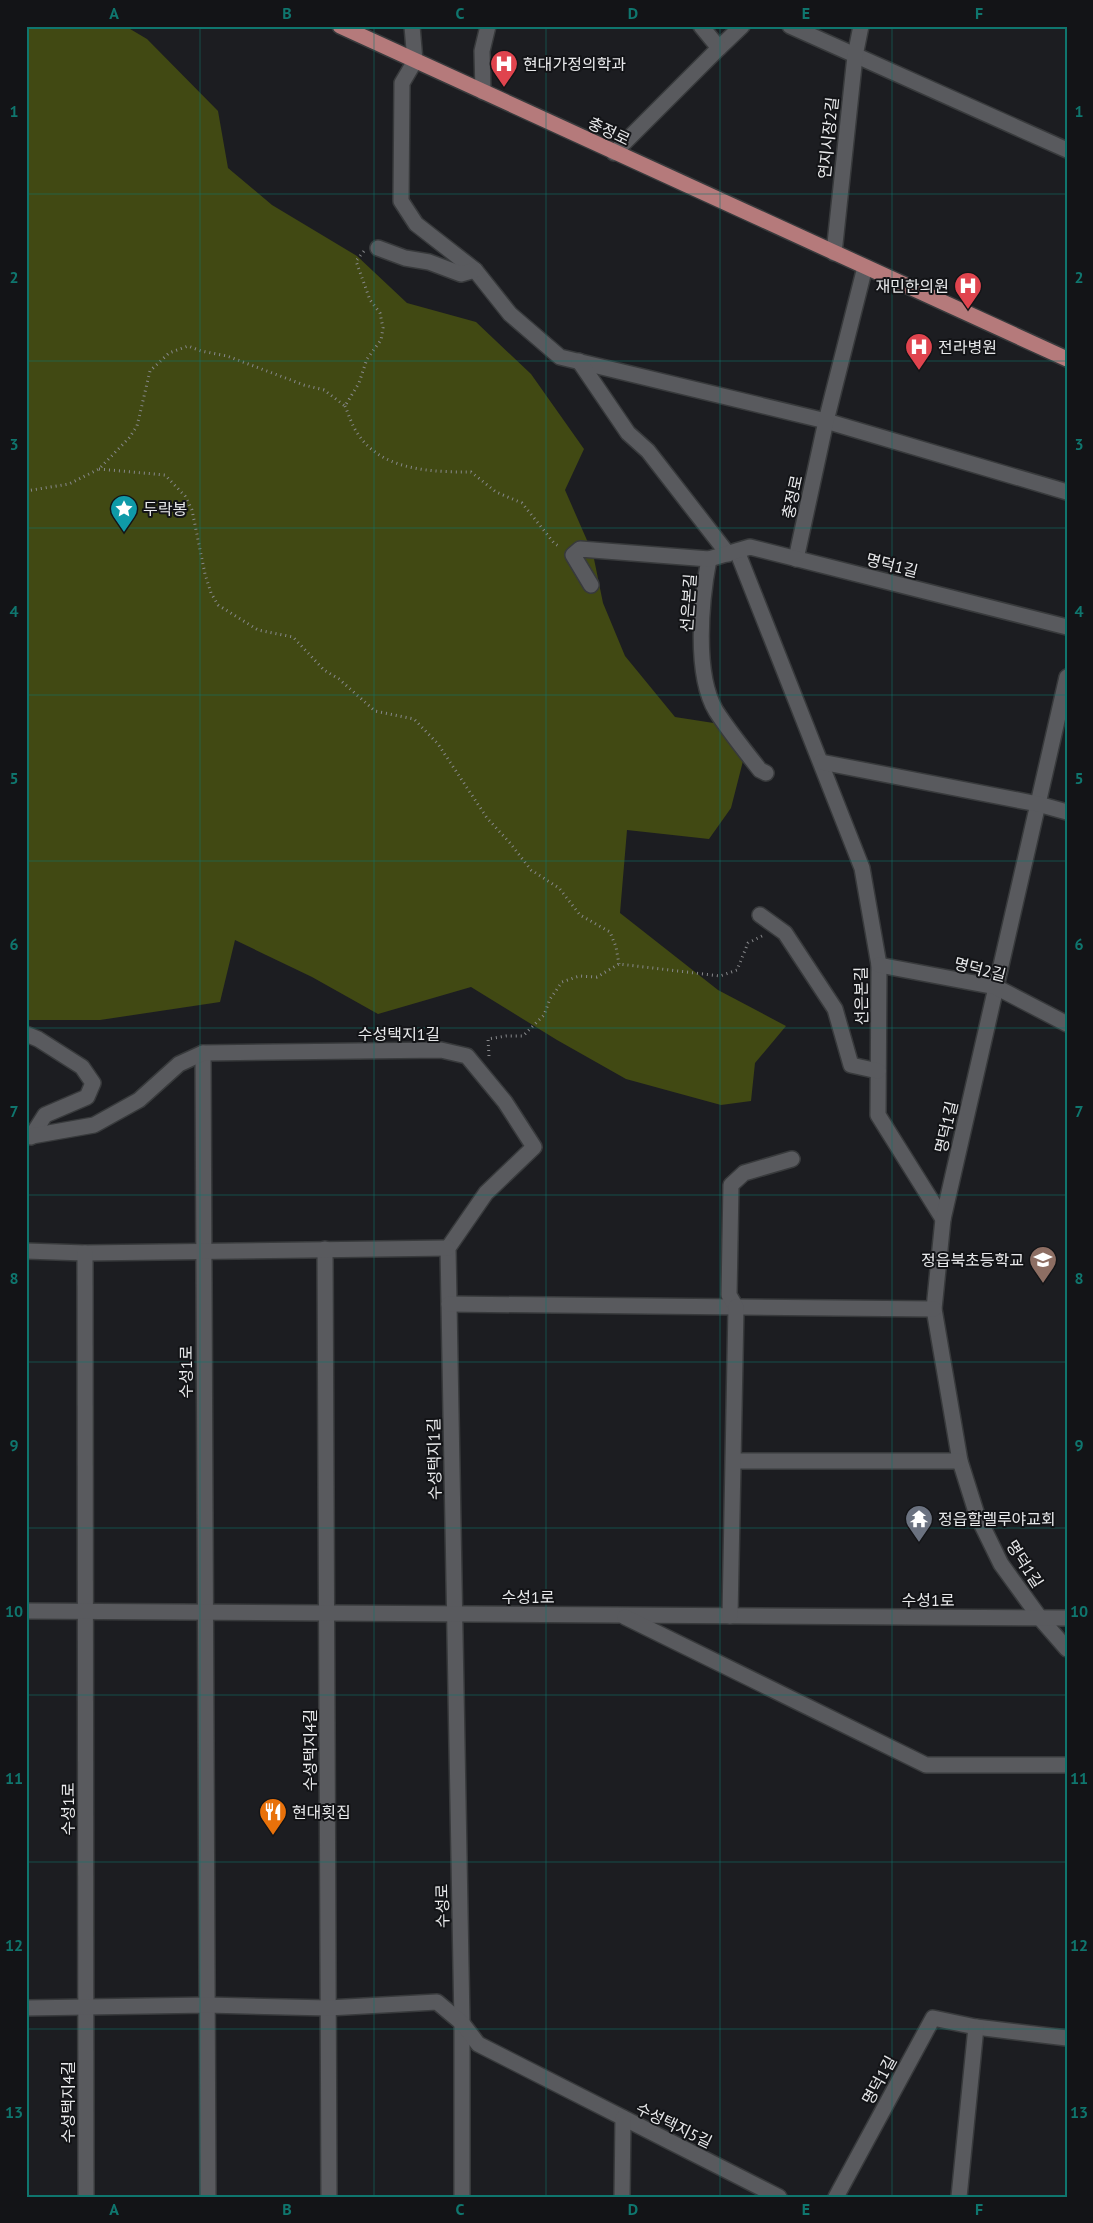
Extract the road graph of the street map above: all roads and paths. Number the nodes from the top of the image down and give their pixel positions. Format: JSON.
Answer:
{"nodes":[{"id":1,"x":340,"y":26,"type":"edge"},
{"id":2,"x":412,"y":26,"type":"edge"},
{"id":3,"x":488,"y":26,"type":"edge"},
{"id":4,"x":701,"y":26,"type":"edge"},
{"id":5,"x":742,"y":26,"type":"edge"},
{"id":6,"x":790,"y":26,"type":"edge"},
{"id":7,"x":861,"y":26,"type":"edge"},
{"id":8,"x":719,"y":48,"type":"junction"},
{"id":9,"x":855,"y":56,"type":"junction"},
{"id":10,"x":415,"y":61,"type":"junction"},
{"id":11,"x":484,"y":92,"type":"junction"},
{"id":12,"x":1067,"y":150,"type":"edge"},
{"id":13,"x":614,"y":153,"type":"junction"},
{"id":14,"x":378,"y":248,"type":"joint"},
{"id":15,"x":834,"y":253,"type":"junction"},
{"id":16,"x":864,"y":267,"type":"junction"},
{"id":17,"x":475,"y":270,"type":"junction"},
{"id":18,"x":1067,"y":359,"type":"edge"},
{"id":19,"x":579,"y":361,"type":"junction"},
{"id":20,"x":345,"y":406,"type":"junction"},
{"id":21,"x":826,"y":421,"type":"junction"},
{"id":22,"x":99,"y":469,"type":"junction"},
{"id":23,"x":26,"y":491,"type":"edge"},
{"id":24,"x":1067,"y":492,"type":"edge"},
{"id":25,"x":732,"y":552,"type":"junction"},
{"id":26,"x":573,"y":554,"type":"junction"},
{"id":27,"x":709,"y":559,"type":"junction"},
{"id":28,"x":796,"y":559,"type":"junction"},
{"id":29,"x":591,"y":585,"type":"dead end"},
{"id":30,"x":1067,"y":627,"type":"edge"},
{"id":31,"x":1067,"y":677,"type":"edge"},
{"id":32,"x":822,"y":762,"type":"junction"},
{"id":33,"x":766,"y":773,"type":"dead end"},
{"id":34,"x":1038,"y":804,"type":"junction"},
{"id":35,"x":1067,"y":812,"type":"edge"},
{"id":36,"x":760,"y":915,"type":"dead end"},
{"id":37,"x":779,"y":929,"type":"junction"},
{"id":38,"x":619,"y":964,"type":"junction"},
{"id":39,"x":879,"y":965,"type":"junction"},
{"id":40,"x":996,"y":987,"type":"junction"},
{"id":41,"x":1067,"y":1024,"type":"edge"},
{"id":42,"x":26,"y":1034,"type":"edge"},
{"id":43,"x":203,"y":1053,"type":"junction"},
{"id":44,"x":492,"y":1064,"type":"dead end"},
{"id":45,"x":878,"y":1071,"type":"junction"},
{"id":46,"x":28,"y":1137,"type":"edge"},
{"id":47,"x":792,"y":1158,"type":"dead end"},
{"id":48,"x":942,"y":1219,"type":"junction"},
{"id":49,"x":448,"y":1248,"type":"junction"},
{"id":50,"x":324,"y":1249,"type":"junction"},
{"id":51,"x":203,"y":1250,"type":"junction"},
{"id":52,"x":26,"y":1251,"type":"edge"},
{"id":53,"x":85,"y":1253,"type":"junction"},
{"id":54,"x":449,"y":1304,"type":"junction"},
{"id":55,"x":736,"y":1307,"type":"junction"},
{"id":56,"x":934,"y":1309,"type":"junction"},
{"id":57,"x":960,"y":1460,"type":"junction"},
{"id":58,"x":735,"y":1461,"type":"junction"},
{"id":59,"x":26,"y":1612,"type":"edge"},
{"id":60,"x":85,"y":1612,"type":"junction"},
{"id":61,"x":205,"y":1613,"type":"junction"},
{"id":62,"x":326,"y":1613,"type":"junction"},
{"id":63,"x":453,"y":1614,"type":"junction"},
{"id":64,"x":621,"y":1615,"type":"junction"},
{"id":65,"x":730,"y":1616,"type":"junction"},
{"id":66,"x":1040,"y":1618,"type":"junction"},
{"id":67,"x":1067,"y":1618,"type":"edge"},
{"id":68,"x":1067,"y":1650,"type":"edge"},
{"id":69,"x":1067,"y":1765,"type":"edge"},
{"id":70,"x":86,"y":2006,"type":"junction"},
{"id":71,"x":207,"y":2006,"type":"junction"},
{"id":72,"x":26,"y":2008,"type":"edge"},
{"id":73,"x":328,"y":2008,"type":"junction"},
{"id":74,"x":462,"y":2023,"type":"junction"},
{"id":75,"x":976,"y":2027,"type":"junction"},
{"id":76,"x":1067,"y":2038,"type":"edge"},
{"id":77,"x":623,"y":2118,"type":"junction"},
{"id":78,"x":86,"y":2197,"type":"edge"},
{"id":79,"x":208,"y":2197,"type":"edge"},
{"id":80,"x":329,"y":2197,"type":"edge"},
{"id":81,"x":462,"y":2197,"type":"edge"},
{"id":82,"x":622,"y":2197,"type":"edge"},
{"id":83,"x":779,"y":2197,"type":"edge"},
{"id":84,"x":836,"y":2197,"type":"edge"},
{"id":85,"x":959,"y":2197,"type":"edge"}],
"edges":[{"from":1,"to":10,"type":"main road","name":"충정로"},
{"from":2,"to":10,"type":"street"},
{"from":3,"to":11,"type":"street"},
{"from":4,"to":8,"type":"street"},
{"from":5,"to":8,"type":"street"},
{"from":6,"to":9,"type":"street"},
{"from":7,"to":9,"type":"street","name":"연지시장2길"},
{"from":8,"to":13,"type":"street"},
{"from":9,"to":12,"type":"street"},
{"from":9,"to":15,"type":"street","name":"연지시장2길"},
{"from":10,"to":11,"type":"main road","name":"충정로"},
{"from":10,"to":17,"type":"street"},
{"from":11,"to":13,"type":"main road","name":"충정로"},
{"from":13,"to":15,"type":"main road","name":"충정로"},
{"from":14,"to":17,"type":"street"},
{"from":14,"to":20,"type":"path"},
{"from":15,"to":16,"type":"main road","name":"충정로"},
{"from":16,"to":18,"type":"main road","name":"충정로"},
{"from":16,"to":21,"type":"street","name":"충정로"},
{"from":17,"to":19,"type":"street"},
{"from":19,"to":21,"type":"street"},
{"from":19,"to":25,"type":"street","name":"선은본길"},
{"from":20,"to":22,"type":"path"},
{"from":20,"to":26,"type":"path"},
{"from":21,"to":24,"type":"street"},
{"from":21,"to":28,"type":"street","name":"충정로"},
{"from":22,"to":23,"type":"path"},
{"from":22,"to":38,"type":"path"},
{"from":25,"to":27,"type":"street","name":"명덕1길"},
{"from":25,"to":28,"type":"street","name":"명덕1길"},
{"from":25,"to":32,"type":"street","name":"선은본길"},
{"from":26,"to":27,"type":"street","name":"선은본길"},
{"from":26,"to":29,"type":"street"},
{"from":27,"to":33,"type":"street","name":"선은본길"},
{"from":28,"to":30,"type":"street","name":"명덕1길"},
{"from":31,"to":34,"type":"street","name":"명덕1길"},
{"from":32,"to":34,"type":"street"},
{"from":32,"to":39,"type":"street","name":"선은본길"},
{"from":34,"to":35,"type":"street"},
{"from":34,"to":40,"type":"street","name":"명덕1길"},
{"from":36,"to":37,"type":"street"},
{"from":37,"to":38,"type":"path"},
{"from":37,"to":45,"type":"street"},
{"from":38,"to":44,"type":"path"},
{"from":39,"to":40,"type":"street","name":"명덕2길"},
{"from":39,"to":45,"type":"street","name":"선은본길"},
{"from":40,"to":41,"type":"street","name":"명덕2길"},
{"from":40,"to":48,"type":"street","name":"명덕1길"},
{"from":42,"to":46,"type":"street"},
{"from":43,"to":46,"type":"street","name":"수성택지1길"},
{"from":43,"to":49,"type":"street","name":"수성택지1길"},
{"from":43,"to":51,"type":"street"},
{"from":45,"to":48,"type":"street","name":"선은본길"},
{"from":47,"to":55,"type":"street"},
{"from":48,"to":56,"type":"street","name":"명덕1길"},
{"from":49,"to":50,"type":"street"},
{"from":49,"to":54,"type":"street","name":"수성택지1길"},
{"from":50,"to":51,"type":"street"},
{"from":50,"to":62,"type":"street"},
{"from":51,"to":53,"type":"street"},
{"from":51,"to":61,"type":"street","name":"수성1로"},
{"from":52,"to":53,"type":"street"},
{"from":53,"to":60,"type":"street","name":"수성1로"},
{"from":54,"to":55,"type":"street"},
{"from":54,"to":63,"type":"street","name":"수성택지1길"},
{"from":55,"to":56,"type":"street"},
{"from":55,"to":58,"type":"street"},
{"from":56,"to":57,"type":"street","name":"명덕1길"},
{"from":57,"to":58,"type":"street"},
{"from":57,"to":66,"type":"street","name":"명덕1길"},
{"from":58,"to":65,"type":"street"},
{"from":59,"to":60,"type":"street","name":"수성1로"},
{"from":60,"to":61,"type":"street","name":"수성1로"},
{"from":60,"to":70,"type":"street","name":"수성1로"},
{"from":61,"to":62,"type":"street","name":"수성1로"},
{"from":61,"to":71,"type":"street","name":"수성1로"},
{"from":62,"to":63,"type":"street","name":"수성1로"},
{"from":62,"to":73,"type":"street","name":"수성택지4길"},
{"from":63,"to":64,"type":"street","name":"수성1로"},
{"from":63,"to":74,"type":"street","name":"수성로"},
{"from":64,"to":65,"type":"street","name":"수성1로"},
{"from":64,"to":69,"type":"street"},
{"from":65,"to":66,"type":"street","name":"수성1로"},
{"from":66,"to":67,"type":"street","name":"수성1로"},
{"from":66,"to":68,"type":"street","name":"명덕1길"},
{"from":70,"to":71,"type":"street"},
{"from":70,"to":72,"type":"street"},
{"from":70,"to":78,"type":"street","name":"수성택지4길"},
{"from":71,"to":73,"type":"street"},
{"from":71,"to":79,"type":"street"},
{"from":73,"to":74,"type":"street"},
{"from":73,"to":80,"type":"street","name":"수성택지4길"},
{"from":74,"to":77,"type":"street"},
{"from":74,"to":81,"type":"street","name":"수성로"},
{"from":75,"to":76,"type":"street","name":"명덕1길"},
{"from":75,"to":84,"type":"street","name":"명덕1길"},
{"from":75,"to":85,"type":"street"},
{"from":77,"to":82,"type":"street","name":"수성택지5길"},
{"from":77,"to":83,"type":"street","name":"수성택지5길"}]}
